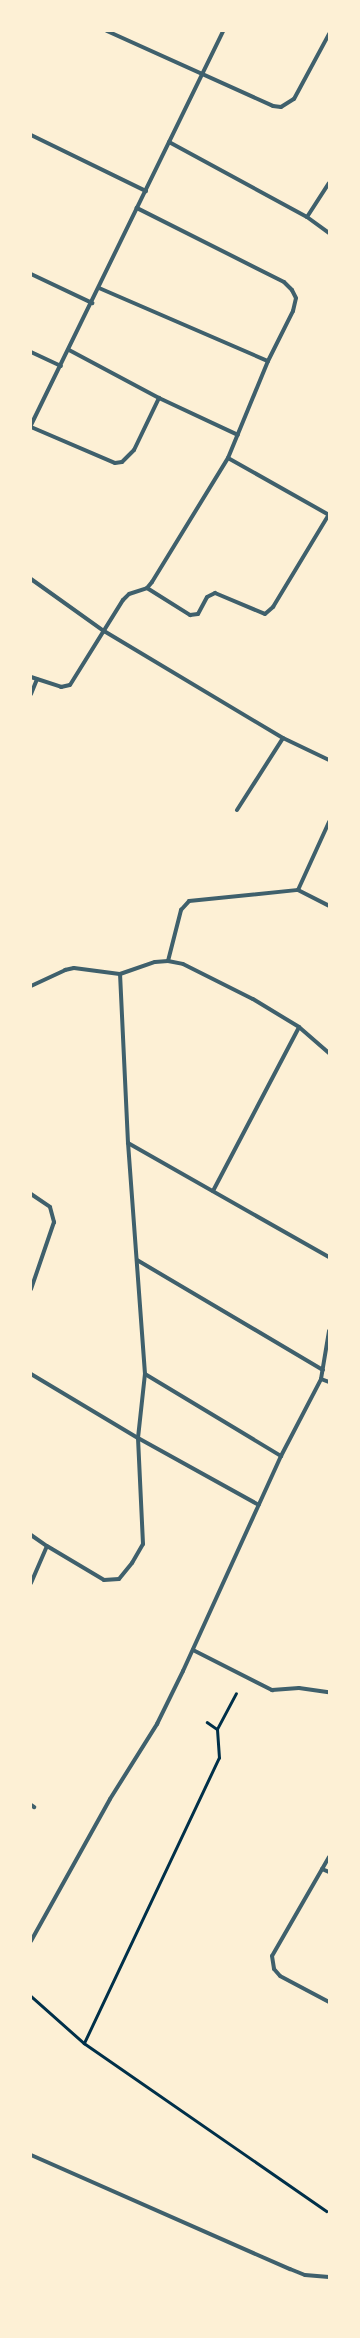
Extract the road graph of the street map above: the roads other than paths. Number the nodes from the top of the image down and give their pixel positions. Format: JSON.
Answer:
{"nodes":[{"id":1,"x":107,"y":31,"type":"edge"},
{"id":2,"x":223,"y":31,"type":"edge"},
{"id":3,"x":329,"y":34,"type":"edge"},
{"id":4,"x":202,"y":74,"type":"junction"},
{"id":5,"x":31,"y":135,"type":"edge"},
{"id":6,"x":169,"y":142,"type":"junction"},
{"id":7,"x":329,"y":183,"type":"edge"},
{"id":8,"x":146,"y":191,"type":"junction"},
{"id":9,"x":137,"y":208,"type":"junction"},
{"id":10,"x":307,"y":217,"type":"junction"},
{"id":11,"x":329,"y":233,"type":"edge"},
{"id":12,"x":31,"y":274,"type":"edge"},
{"id":13,"x":99,"y":288,"type":"junction"},
{"id":14,"x":92,"y":303,"type":"junction"},
{"id":15,"x":69,"y":350,"type":"junction"},
{"id":16,"x":31,"y":352,"type":"edge"},
{"id":17,"x":268,"y":361,"type":"junction"},
{"id":18,"x":61,"y":366,"type":"junction"},
{"id":19,"x":159,"y":398,"type":"junction"},
{"id":20,"x":31,"y":426,"type":"edge"},
{"id":21,"x":238,"y":435,"type":"junction"},
{"id":22,"x":228,"y":458,"type":"junction"},
{"id":23,"x":329,"y":514,"type":"edge"},
{"id":24,"x":31,"y":579,"type":"edge"},
{"id":25,"x":147,"y":588,"type":"junction"},
{"id":26,"x":104,"y":631,"type":"junction"},
{"id":27,"x":31,"y":677,"type":"edge"},
{"id":28,"x":37,"y":679,"type":"junction"},
{"id":29,"x":31,"y":694,"type":"edge"},
{"id":30,"x":283,"y":738,"type":"junction"},
{"id":31,"x":329,"y":760,"type":"edge"},
{"id":32,"x":237,"y":810,"type":"dead end"},
{"id":33,"x":329,"y":822,"type":"edge"},
{"id":34,"x":298,"y":890,"type":"junction"},
{"id":35,"x":329,"y":906,"type":"edge"},
{"id":36,"x":168,"y":961,"type":"junction"},
{"id":37,"x":120,"y":974,"type":"junction"},
{"id":38,"x":31,"y":986,"type":"edge"},
{"id":39,"x":299,"y":1027,"type":"junction"},
{"id":40,"x":329,"y":1053,"type":"edge"},
{"id":41,"x":128,"y":1143,"type":"junction"},
{"id":42,"x":213,"y":1191,"type":"junction"},
{"id":43,"x":31,"y":1194,"type":"edge"},
{"id":44,"x":329,"y":1257,"type":"edge"},
{"id":45,"x":137,"y":1260,"type":"junction"},
{"id":46,"x":31,"y":1289,"type":"edge"},
{"id":47,"x":329,"y":1331,"type":"edge"},
{"id":48,"x":323,"y":1370,"type":"junction"},
{"id":49,"x":31,"y":1374,"type":"edge"},
{"id":50,"x":145,"y":1374,"type":"junction"},
{"id":51,"x":321,"y":1379,"type":"junction"},
{"id":52,"x":329,"y":1382,"type":"edge"},
{"id":53,"x":138,"y":1438,"type":"junction"},
{"id":54,"x":281,"y":1456,"type":"junction"},
{"id":55,"x":259,"y":1505,"type":"junction"},
{"id":56,"x":31,"y":1535,"type":"edge"},
{"id":57,"x":47,"y":1546,"type":"junction"},
{"id":58,"x":31,"y":1583,"type":"edge"},
{"id":59,"x":193,"y":1650,"type":"junction"},
{"id":60,"x":329,"y":1692,"type":"edge"},
{"id":61,"x":329,"y":1857,"type":"edge"},
{"id":62,"x":322,"y":1868,"type":"junction"},
{"id":63,"x":329,"y":1872,"type":"edge"},
{"id":64,"x":31,"y":1941,"type":"edge"},
{"id":65,"x":329,"y":2002,"type":"edge"},
{"id":66,"x":31,"y":2155,"type":"edge"},
{"id":67,"x":329,"y":2277,"type":"edge"}],
"edges":[{"from":1,"to":4,"type":"street"},
{"from":2,"to":4,"type":"street"},
{"from":3,"to":4,"type":"street"},
{"from":4,"to":6,"type":"street"},
{"from":5,"to":8,"type":"street"},
{"from":6,"to":8,"type":"street"},
{"from":6,"to":10,"type":"street"},
{"from":7,"to":10,"type":"street"},
{"from":8,"to":9,"type":"street"},
{"from":9,"to":13,"type":"street"},
{"from":9,"to":17,"type":"street"},
{"from":10,"to":11,"type":"street"},
{"from":12,"to":14,"type":"street"},
{"from":13,"to":14,"type":"street"},
{"from":13,"to":17,"type":"street"},
{"from":14,"to":15,"type":"street"},
{"from":15,"to":18,"type":"street"},
{"from":15,"to":19,"type":"street"},
{"from":16,"to":18,"type":"street"},
{"from":17,"to":21,"type":"street"},
{"from":18,"to":20,"type":"street"},
{"from":19,"to":20,"type":"street"},
{"from":19,"to":21,"type":"street"},
{"from":21,"to":22,"type":"street"},
{"from":22,"to":23,"type":"street"},
{"from":22,"to":25,"type":"street"},
{"from":23,"to":25,"type":"street"},
{"from":24,"to":26,"type":"street"},
{"from":25,"to":26,"type":"street"},
{"from":26,"to":28,"type":"street"},
{"from":26,"to":30,"type":"street"},
{"from":27,"to":28,"type":"street"},
{"from":28,"to":29,"type":"street"},
{"from":30,"to":31,"type":"street"},
{"from":30,"to":32,"type":"street"},
{"from":33,"to":34,"type":"street"},
{"from":34,"to":35,"type":"street"},
{"from":34,"to":36,"type":"street"},
{"from":36,"to":37,"type":"street"},
{"from":36,"to":39,"type":"street"},
{"from":37,"to":38,"type":"street"},
{"from":37,"to":41,"type":"street"},
{"from":39,"to":40,"type":"street"},
{"from":39,"to":42,"type":"street"},
{"from":41,"to":42,"type":"street"},
{"from":41,"to":45,"type":"street"},
{"from":42,"to":44,"type":"street"},
{"from":43,"to":46,"type":"street"},
{"from":45,"to":48,"type":"street"},
{"from":45,"to":50,"type":"street"},
{"from":47,"to":48,"type":"street"},
{"from":48,"to":51,"type":"street"},
{"from":49,"to":53,"type":"street"},
{"from":50,"to":53,"type":"street"},
{"from":50,"to":54,"type":"street"},
{"from":51,"to":52,"type":"street"},
{"from":51,"to":54,"type":"street"},
{"from":53,"to":55,"type":"street"},
{"from":53,"to":57,"type":"street"},
{"from":54,"to":55,"type":"street"},
{"from":55,"to":59,"type":"street"},
{"from":56,"to":57,"type":"street"},
{"from":57,"to":58,"type":"street"},
{"from":59,"to":60,"type":"street"},
{"from":59,"to":64,"type":"street"},
{"from":61,"to":62,"type":"street"},
{"from":62,"to":63,"type":"street"},
{"from":62,"to":65,"type":"street"},
{"from":66,"to":67,"type":"street"}]}
